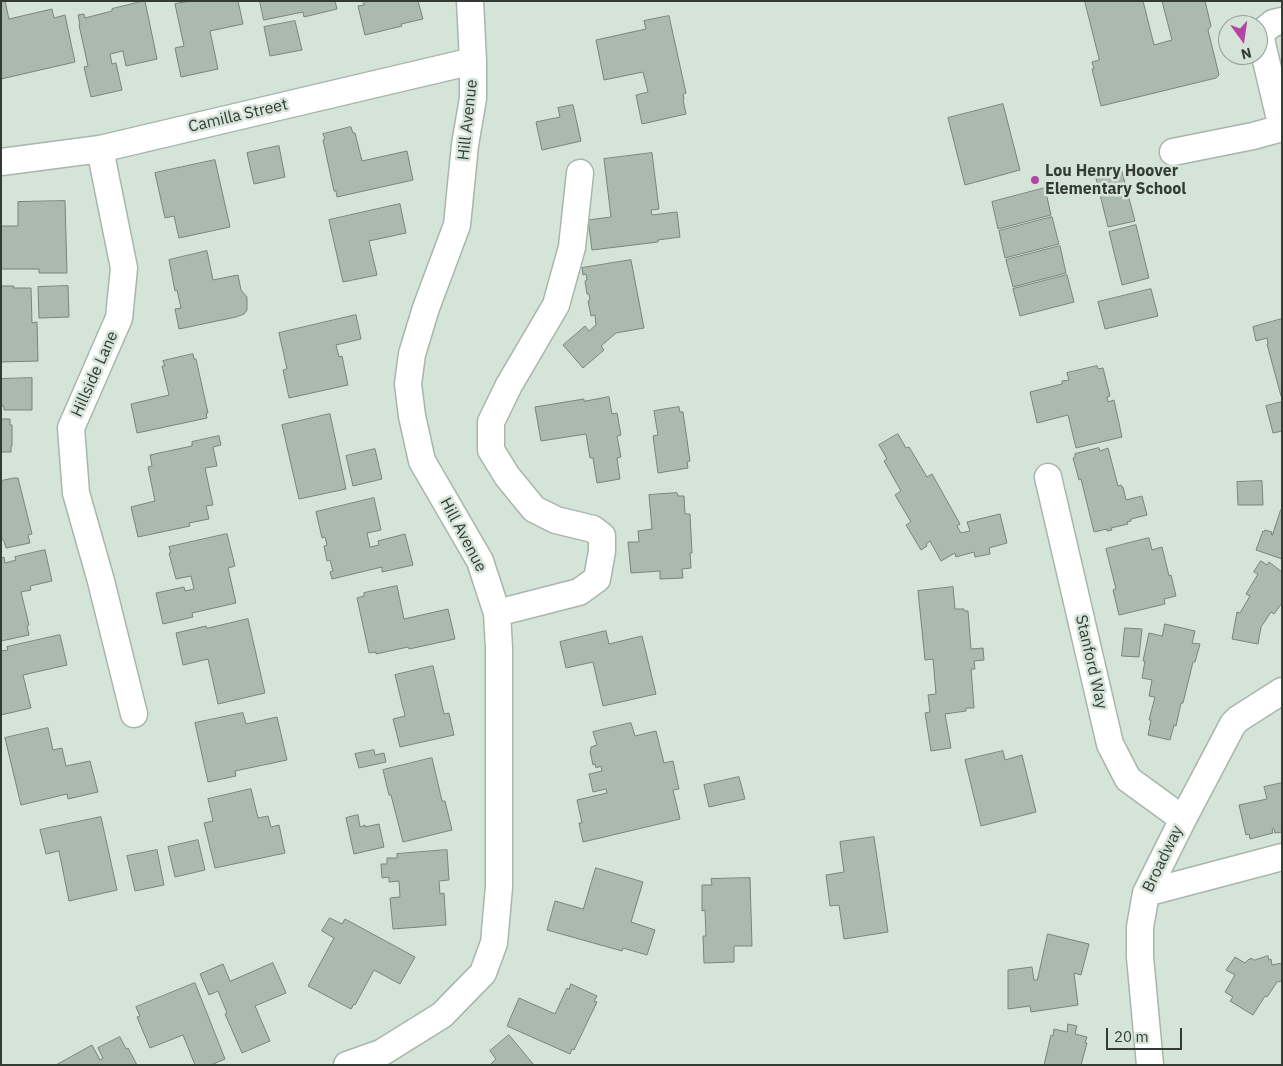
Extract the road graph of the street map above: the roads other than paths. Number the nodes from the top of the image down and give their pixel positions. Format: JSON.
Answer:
{"nodes":[{"id":1,"x":470,"y":1,"type":"edge"},
{"id":2,"x":1282,"y":21,"type":"edge"},
{"id":3,"x":473,"y":61,"type":"junction"},
{"id":4,"x":1282,"y":128,"type":"edge"},
{"id":5,"x":100,"y":149,"type":"junction"},
{"id":6,"x":1173,"y":152,"type":"dead end"},
{"id":7,"x":1,"y":162,"type":"edge"},
{"id":8,"x":580,"y":173,"type":"dead end"},
{"id":9,"x":1048,"y":477,"type":"dead end"},
{"id":10,"x":497,"y":613,"type":"junction"},
{"id":11,"x":1282,"y":691,"type":"edge"},
{"id":12,"x":134,"y":714,"type":"dead end"},
{"id":13,"x":1183,"y":818,"type":"junction"},
{"id":14,"x":1282,"y":857,"type":"edge"},
{"id":15,"x":1146,"y":893,"type":"junction"},
{"id":16,"x":347,"y":1065,"type":"edge"},
{"id":17,"x":1150,"y":1065,"type":"edge"}],
"edges":[{"from":1,"to":3,"type":"street","name":"Hill Avenue"},
{"from":2,"to":4,"type":"street"},
{"from":3,"to":5,"type":"street","name":"Camilla Street"},
{"from":3,"to":10,"type":"street","name":"Hill Avenue"},
{"from":4,"to":6,"type":"street"},
{"from":5,"to":7,"type":"street","name":"Camilla Street"},
{"from":5,"to":12,"type":"street","name":"Hillside Lane"},
{"from":8,"to":10,"type":"street"},
{"from":9,"to":13,"type":"street","name":"Stanford Way"},
{"from":10,"to":16,"type":"street","name":"Hill Avenue"},
{"from":11,"to":13,"type":"street","name":"Broadway"},
{"from":13,"to":15,"type":"street","name":"Broadway"},
{"from":14,"to":15,"type":"street"},
{"from":15,"to":17,"type":"street","name":"Broadway"}]}
